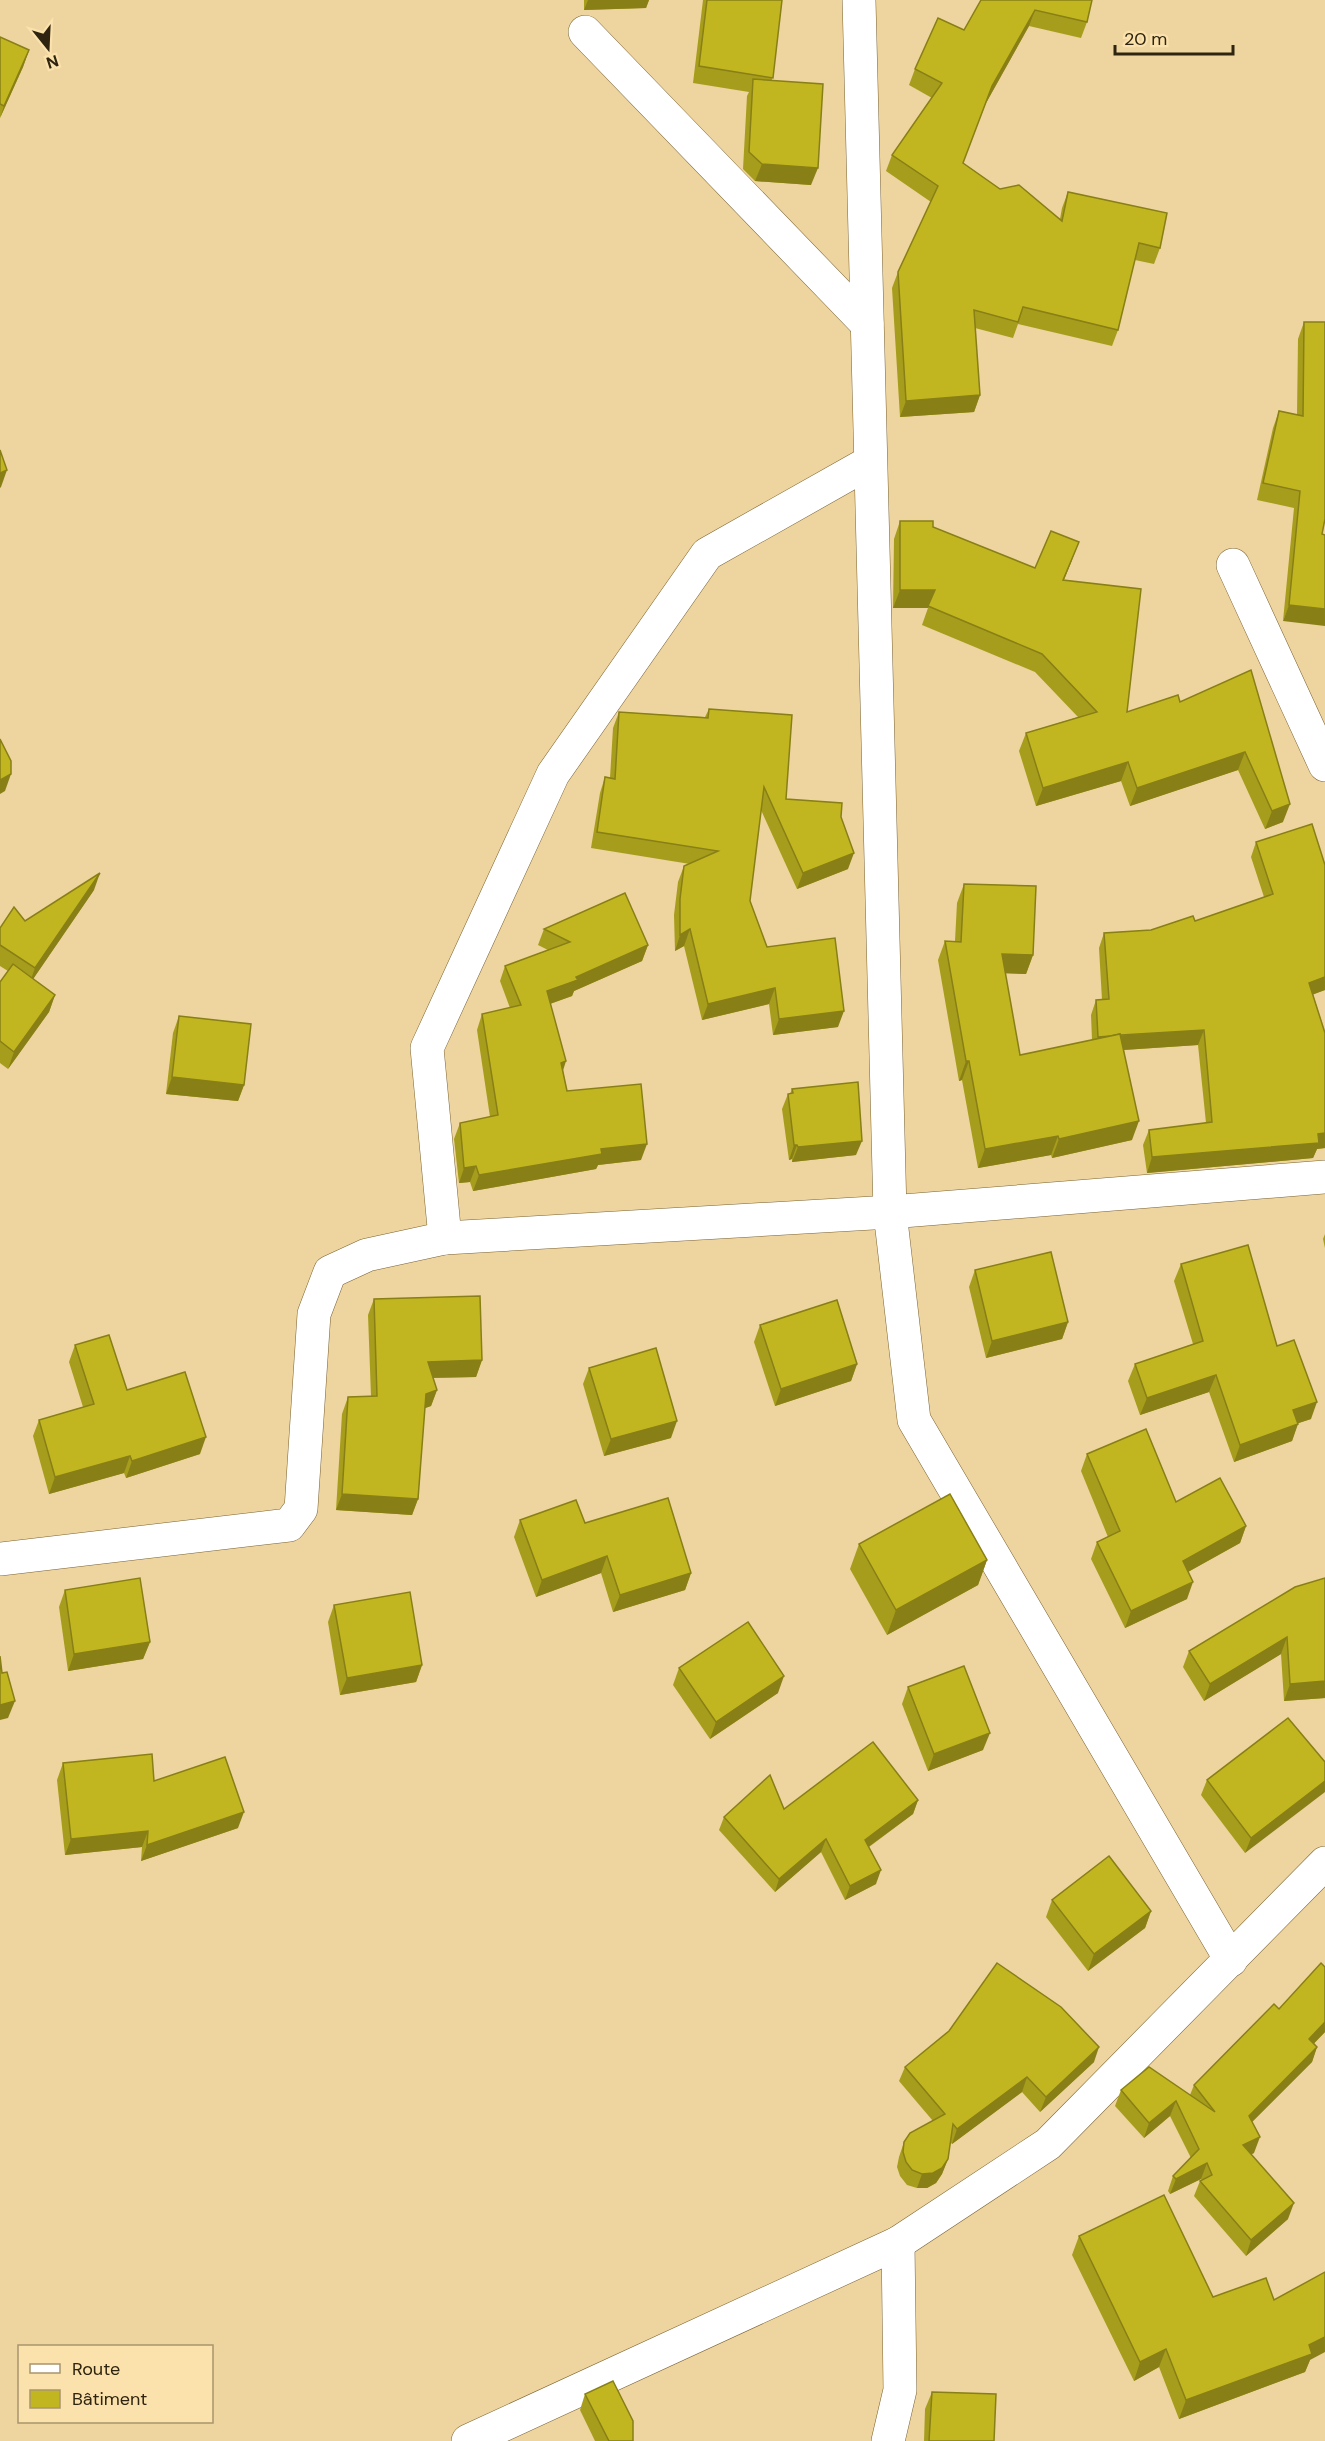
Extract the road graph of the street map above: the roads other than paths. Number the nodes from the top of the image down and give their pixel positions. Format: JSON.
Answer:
{"nodes":[{"id":1,"x":859,"y":0,"type":"edge"},
{"id":2,"x":585,"y":32,"type":"dead end"},
{"id":3,"x":867,"y":324,"type":"junction"},
{"id":4,"x":870,"y":462,"type":"junction"},
{"id":5,"x":1233,"y":565,"type":"dead end"},
{"id":6,"x":1325,"y":765,"type":"edge"},
{"id":7,"x":1325,"y":1177,"type":"edge"},
{"id":8,"x":890,"y":1212,"type":"junction"},
{"id":9,"x":446,"y":1238,"type":"junction"},
{"id":10,"x":0,"y":1559,"type":"edge"},
{"id":11,"x":1325,"y":1863,"type":"edge"},
{"id":12,"x":1231,"y":1960,"type":"junction"},
{"id":13,"x":898,"y":2243,"type":"junction"},
{"id":14,"x":468,"y":2441,"type":"edge"},
{"id":15,"x":888,"y":2441,"type":"edge"}],
"edges":[{"from":1,"to":3,"type":"street"},
{"from":2,"to":3,"type":"street"},
{"from":3,"to":4,"type":"street"},
{"from":4,"to":8,"type":"street"},
{"from":4,"to":9,"type":"street"},
{"from":5,"to":6,"type":"street"},
{"from":7,"to":8,"type":"street"},
{"from":8,"to":9,"type":"street"},
{"from":8,"to":12,"type":"street"},
{"from":9,"to":10,"type":"street"},
{"from":11,"to":12,"type":"street"},
{"from":12,"to":13,"type":"street"},
{"from":13,"to":14,"type":"street"},
{"from":13,"to":15,"type":"street"}]}
